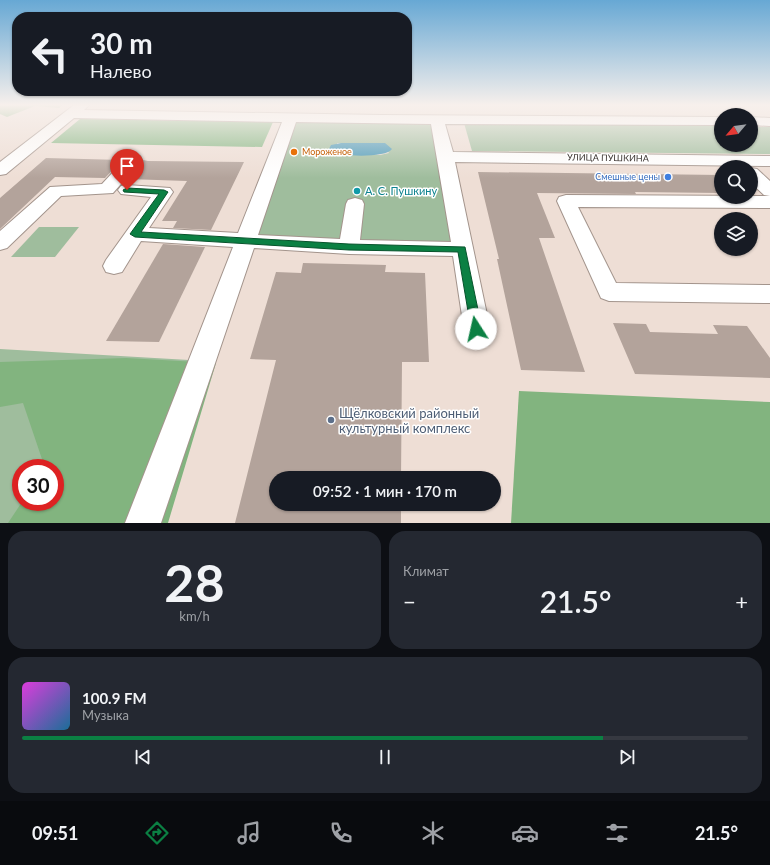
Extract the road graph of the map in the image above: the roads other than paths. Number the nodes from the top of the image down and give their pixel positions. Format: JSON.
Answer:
{"nodes":[{"id":1,"x":51,"y":129,"type":"edge"},
{"id":2,"x":287,"y":129,"type":"edge"},
{"id":3,"x":439,"y":129,"type":"edge"},
{"id":4,"x":446,"y":157,"type":"junction"},
{"id":5,"x":134,"y":160,"type":"dead end"},
{"id":6,"x":770,"y":161,"type":"edge"},
{"id":7,"x":758,"y":162,"type":"edge"},
{"id":8,"x":714,"y":163,"type":"edge"},
{"id":9,"x":0,"y":170,"type":"edge"},
{"id":10,"x":758,"y":179,"type":"edge"},
{"id":11,"x":127,"y":190,"type":"dead end"},
{"id":12,"x":770,"y":190,"type":"edge"},
{"id":13,"x":770,"y":202,"type":"edge"},
{"id":14,"x":355,"y":204,"type":"dead end"},
{"id":15,"x":135,"y":234,"type":"junction"},
{"id":16,"x":247,"y":240,"type":"junction"},
{"id":17,"x":0,"y":243,"type":"edge"},
{"id":18,"x":349,"y":247,"type":"junction"},
{"id":19,"x":462,"y":249,"type":"junction"},
{"id":20,"x":114,"y":266,"type":"dead end"},
{"id":21,"x":770,"y":294,"type":"edge"},
{"id":22,"x":476,"y":329,"type":"dead end"},
{"id":23,"x":142,"y":523,"type":"edge"}],
"edges":[{"from":1,"to":9,"type":"street"},
{"from":2,"to":16,"type":"street"},
{"from":3,"to":4,"type":"street"},
{"from":4,"to":8,"type":"street","name":"УЛИЦА ПУШКИНА"},
{"from":4,"to":19,"type":"street"},
{"from":5,"to":17,"type":"street"},
{"from":6,"to":7,"type":"street","name":"УЛИЦА ПУШКИНА"},
{"from":10,"to":12,"type":"street"},
{"from":11,"to":15,"type":"street"},
{"from":13,"to":21,"type":"street"},
{"from":14,"to":18,"type":"street"},
{"from":15,"to":16,"type":"street"},
{"from":15,"to":20,"type":"street"},
{"from":16,"to":18,"type":"street"},
{"from":16,"to":23,"type":"street"},
{"from":18,"to":19,"type":"street"},
{"from":19,"to":22,"type":"street"}]}
